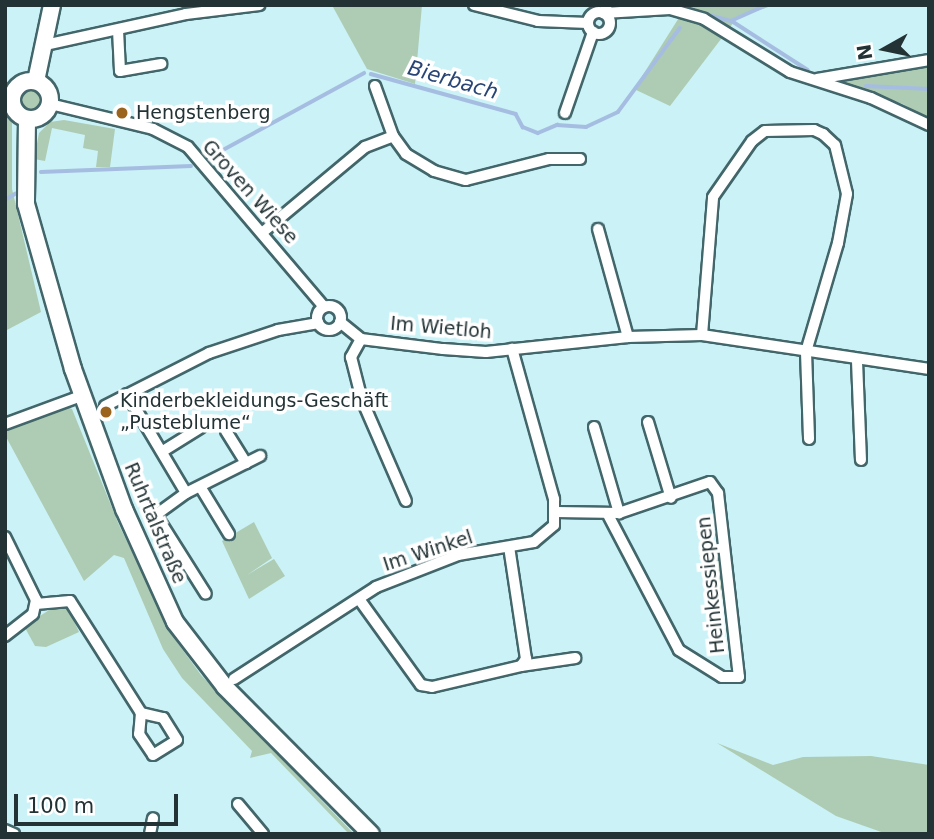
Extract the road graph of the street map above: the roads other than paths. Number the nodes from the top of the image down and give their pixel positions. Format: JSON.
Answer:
{"nodes":[{"id":1,"x":52,"y":5,"type":"edge"},
{"id":2,"x":259,"y":5,"type":"edge"},
{"id":3,"x":474,"y":5,"type":"edge"},
{"id":4,"x":605,"y":9,"type":"edge"},
{"id":5,"x":187,"y":10,"type":"edge"},
{"id":6,"x":591,"y":27,"type":"junction"},
{"id":7,"x":118,"y":30,"type":"junction"},
{"id":8,"x":45,"y":45,"type":"junction"},
{"id":9,"x":929,"y":60,"type":"edge"},
{"id":10,"x":161,"y":64,"type":"dead end"},
{"id":11,"x":814,"y":79,"type":"junction"},
{"id":12,"x":36,"y":81,"type":"junction"},
{"id":13,"x":375,"y":86,"type":"dead end"},
{"id":14,"x":9,"y":103,"type":"edge"},
{"id":15,"x":50,"y":104,"type":"junction"},
{"id":16,"x":565,"y":113,"type":"dead end"},
{"id":17,"x":27,"y":119,"type":"junction"},
{"id":18,"x":929,"y":125,"type":"edge"},
{"id":19,"x":393,"y":135,"type":"junction"},
{"id":20,"x":580,"y":159,"type":"dead end"},
{"id":21,"x":598,"y":229,"type":"dead end"},
{"id":22,"x":264,"y":232,"type":"junction"},
{"id":23,"x":324,"y":307,"type":"junction"},
{"id":24,"x":340,"y":322,"type":"junction"},
{"id":25,"x":318,"y":323,"type":"junction"},
{"id":26,"x":702,"y":335,"type":"junction"},
{"id":27,"x":628,"y":337,"type":"junction"},
{"id":28,"x":361,"y":339,"type":"junction"},
{"id":29,"x":512,"y":349,"type":"junction"},
{"id":30,"x":806,"y":352,"type":"junction"},
{"id":31,"x":857,"y":362,"type":"junction"},
{"id":32,"x":929,"y":369,"type":"edge"},
{"id":33,"x":127,"y":394,"type":"junction"},
{"id":34,"x":81,"y":396,"type":"junction"},
{"id":35,"x":105,"y":405,"type":"dead end"},
{"id":36,"x":648,"y":422,"type":"dead end"},
{"id":37,"x":5,"y":424,"type":"edge"},
{"id":38,"x":200,"y":428,"type":"dead end"},
{"id":39,"x":594,"y":428,"type":"dead end"},
{"id":40,"x":226,"y":430,"type":"dead end"},
{"id":41,"x":809,"y":439,"type":"dead end"},
{"id":42,"x":163,"y":451,"type":"junction"},
{"id":43,"x":260,"y":456,"type":"dead end"},
{"id":44,"x":861,"y":460,"type":"dead end"},
{"id":45,"x":246,"y":463,"type":"junction"},
{"id":46,"x":201,"y":488,"type":"junction"},
{"id":47,"x":186,"y":493,"type":"junction"},
{"id":48,"x":671,"y":498,"type":"junction"},
{"id":49,"x":406,"y":501,"type":"dead end"},
{"id":50,"x":556,"y":512,"type":"junction"},
{"id":51,"x":614,"y":514,"type":"junction"},
{"id":52,"x":229,"y":534,"type":"dead end"},
{"id":53,"x":5,"y":537,"type":"edge"},
{"id":54,"x":509,"y":547,"type":"junction"},
{"id":55,"x":206,"y":594,"type":"dead end"},
{"id":56,"x":359,"y":599,"type":"junction"},
{"id":57,"x":36,"y":604,"type":"junction"},
{"id":58,"x":5,"y":636,"type":"edge"},
{"id":59,"x":575,"y":658,"type":"dead end"},
{"id":60,"x":521,"y":666,"type":"junction"},
{"id":61,"x":234,"y":679,"type":"dead end"},
{"id":62,"x":141,"y":713,"type":"dead end"},
{"id":63,"x":238,"y":804,"type":"dead end"},
{"id":64,"x":153,"y":818,"type":"dead end"},
{"id":65,"x":5,"y":831,"type":"edge"},
{"id":66,"x":14,"y":834,"type":"edge"},
{"id":67,"x":150,"y":834,"type":"edge"},
{"id":68,"x":263,"y":834,"type":"edge"},
{"id":69,"x":371,"y":834,"type":"edge"}],
"edges":[{"from":1,"to":8,"type":"main road"},
{"from":2,"to":5,"type":"street"},
{"from":3,"to":6,"type":"street"},
{"from":4,"to":6,"type":"street"},
{"from":4,"to":6,"type":"street"},
{"from":4,"to":11,"type":"street"},
{"from":5,"to":7,"type":"street"},
{"from":6,"to":16,"type":"street"},
{"from":7,"to":8,"type":"street"},
{"from":7,"to":10,"type":"street"},
{"from":8,"to":12,"type":"main road"},
{"from":9,"to":11,"type":"street"},
{"from":11,"to":18,"type":"street"},
{"from":12,"to":14,"type":"main road"},
{"from":12,"to":15,"type":"main road"},
{"from":13,"to":19,"type":"street"},
{"from":14,"to":17,"type":"main road"},
{"from":15,"to":17,"type":"main road"},
{"from":15,"to":22,"type":"street","name":"Groven Wiese"},
{"from":17,"to":34,"type":"main road","name":"Ruhrtalstraße"},
{"from":19,"to":20,"type":"street"},
{"from":19,"to":22,"type":"street"},
{"from":21,"to":27,"type":"street"},
{"from":22,"to":23,"type":"street","name":"Groven Wiese"},
{"from":23,"to":24,"type":"street","name":"Groven Wiese"},
{"from":23,"to":25,"type":"street"},
{"from":24,"to":25,"type":"street"},
{"from":24,"to":28,"type":"street","name":"Im Wietloh"},
{"from":25,"to":33,"type":"street"},
{"from":26,"to":27,"type":"street","name":"Im Wietloh"},
{"from":26,"to":30,"type":"street","name":"Im Wietloh"},
{"from":26,"to":30,"type":"street"},
{"from":27,"to":29,"type":"street","name":"Im Wietloh"},
{"from":28,"to":29,"type":"street","name":"Im Wietloh"},
{"from":28,"to":49,"type":"street"},
{"from":29,"to":50,"type":"street"},
{"from":30,"to":31,"type":"street","name":"Im Wietloh"},
{"from":30,"to":41,"type":"street"},
{"from":31,"to":32,"type":"street","name":"Im Wietloh"},
{"from":31,"to":44,"type":"street"},
{"from":33,"to":35,"type":"street"},
{"from":33,"to":42,"type":"street"},
{"from":34,"to":37,"type":"street"},
{"from":34,"to":69,"type":"main road","name":"Ruhrtalstraße"},
{"from":36,"to":48,"type":"street"},
{"from":38,"to":42,"type":"street"},
{"from":39,"to":51,"type":"street"},
{"from":40,"to":45,"type":"street"},
{"from":42,"to":47,"type":"street"},
{"from":43,"to":45,"type":"street"},
{"from":45,"to":46,"type":"street"},
{"from":46,"to":47,"type":"street"},
{"from":46,"to":52,"type":"street"},
{"from":47,"to":55,"type":"street"},
{"from":48,"to":51,"type":"street"},
{"from":48,"to":51,"type":"street","name":"Heinkessiepen"},
{"from":50,"to":51,"type":"street"},
{"from":50,"to":54,"type":"street","name":"Im Winkel"},
{"from":53,"to":57,"type":"street"},
{"from":54,"to":56,"type":"street","name":"Im Winkel"},
{"from":54,"to":60,"type":"street"},
{"from":56,"to":60,"type":"street"},
{"from":56,"to":61,"type":"street","name":"Im Winkel"},
{"from":57,"to":58,"type":"street"},
{"from":57,"to":62,"type":"street"},
{"from":59,"to":60,"type":"street"},
{"from":63,"to":68,"type":"street"},
{"from":64,"to":67,"type":"street"},
{"from":65,"to":66,"type":"street"}]}
